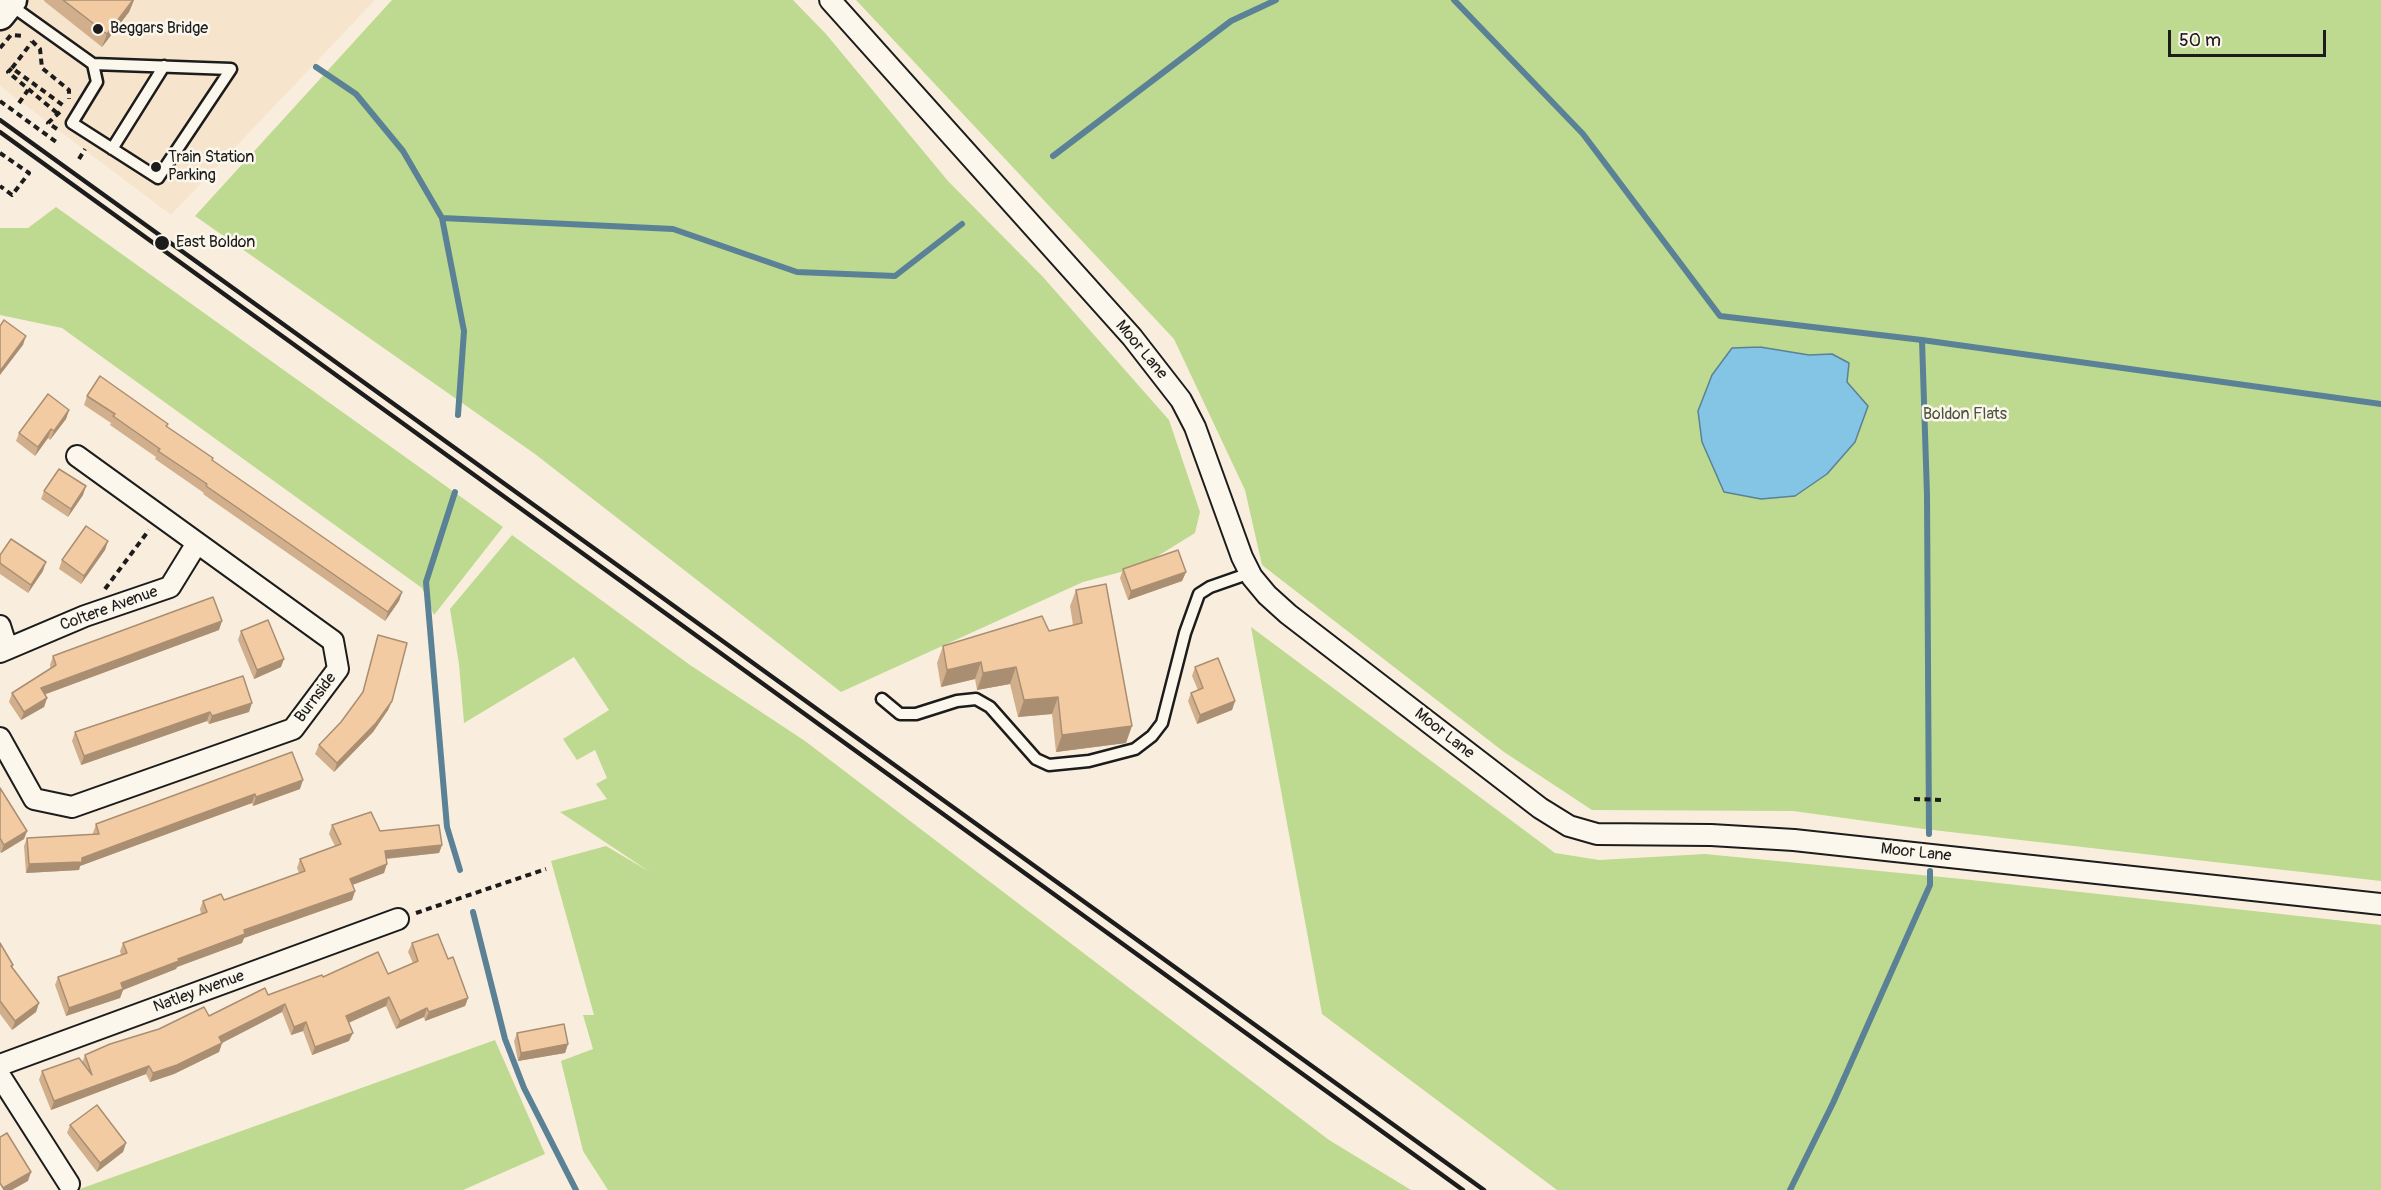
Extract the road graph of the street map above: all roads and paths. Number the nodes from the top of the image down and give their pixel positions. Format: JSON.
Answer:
{"nodes":[{"id":1,"x":830,"y":0,"type":"edge"},
{"id":2,"x":7,"y":6,"type":"edge"},
{"id":3,"x":32,"y":42,"type":"junction"},
{"id":4,"x":0,"y":48,"type":"edge"},
{"id":5,"x":93,"y":64,"type":"junction"},
{"id":6,"x":164,"y":66,"type":"junction"},
{"id":7,"x":12,"y":68,"type":"junction"},
{"id":8,"x":28,"y":90,"type":"junction"},
{"id":9,"x":0,"y":101,"type":"edge"},
{"id":10,"x":20,"y":103,"type":"dead end"},
{"id":11,"x":67,"y":108,"type":"junction"},
{"id":12,"x":57,"y":113,"type":"junction"},
{"id":13,"x":48,"y":123,"type":"dead end"},
{"id":14,"x":59,"y":144,"type":"dead end"},
{"id":15,"x":112,"y":149,"type":"junction"},
{"id":16,"x":0,"y":153,"type":"edge"},
{"id":17,"x":0,"y":186,"type":"edge"},
{"id":18,"x":77,"y":456,"type":"dead end"},
{"id":19,"x":159,"y":515,"type":"junction"},
{"id":20,"x":197,"y":543,"type":"junction"},
{"id":21,"x":1250,"y":573,"type":"junction"},
{"id":22,"x":85,"y":616,"type":"junction"},
{"id":23,"x":0,"y":626,"type":"edge"},
{"id":24,"x":4,"y":650,"type":"edge"},
{"id":25,"x":882,"y":699,"type":"dead end"},
{"id":26,"x":0,"y":738,"type":"edge"},
{"id":27,"x":1914,"y":799,"type":"dead end"},
{"id":28,"x":1944,"y":800,"type":"dead end"},
{"id":29,"x":546,"y":869,"type":"dead end"},
{"id":30,"x":2381,"y":904,"type":"edge"},
{"id":31,"x":398,"y":919,"type":"joint"},
{"id":32,"x":0,"y":1065,"type":"edge"},
{"id":33,"x":0,"y":1076,"type":"edge"},
{"id":34,"x":69,"y":1184,"type":"dead end"}],
"edges":[{"from":1,"to":21,"type":"street","name":"Moor Lane"},
{"from":2,"to":5,"type":"lane"},
{"from":3,"to":4,"type":"path"},
{"from":3,"to":7,"type":"path"},
{"from":3,"to":11,"type":"path"},
{"from":5,"to":6,"type":"lane"},
{"from":5,"to":15,"type":"lane"},
{"from":6,"to":15,"type":"lane"},
{"from":6,"to":15,"type":"lane"},
{"from":7,"to":8,"type":"path"},
{"from":7,"to":11,"type":"path"},
{"from":8,"to":10,"type":"path"},
{"from":8,"to":12,"type":"path"},
{"from":9,"to":14,"type":"path"},
{"from":11,"to":12,"type":"path"},
{"from":12,"to":13,"type":"path"},
{"from":16,"to":17,"type":"path"},
{"from":18,"to":19,"type":"street","name":"Burnside"},
{"from":19,"to":20,"type":"street","name":"Burnside"},
{"from":19,"to":22,"type":"path"},
{"from":20,"to":22,"type":"street","name":"Coltere Avenue"},
{"from":20,"to":26,"type":"street","name":"Burnside"},
{"from":21,"to":25,"type":"lane"},
{"from":21,"to":30,"type":"street","name":"Moor Lane"},
{"from":22,"to":24,"type":"street","name":"Coltere Avenue"},
{"from":23,"to":24,"type":"street"},
{"from":27,"to":28,"type":"path"},
{"from":29,"to":31,"type":"path"},
{"from":31,"to":32,"type":"street","name":"Natley Avenue"},
{"from":33,"to":34,"type":"street"}]}
